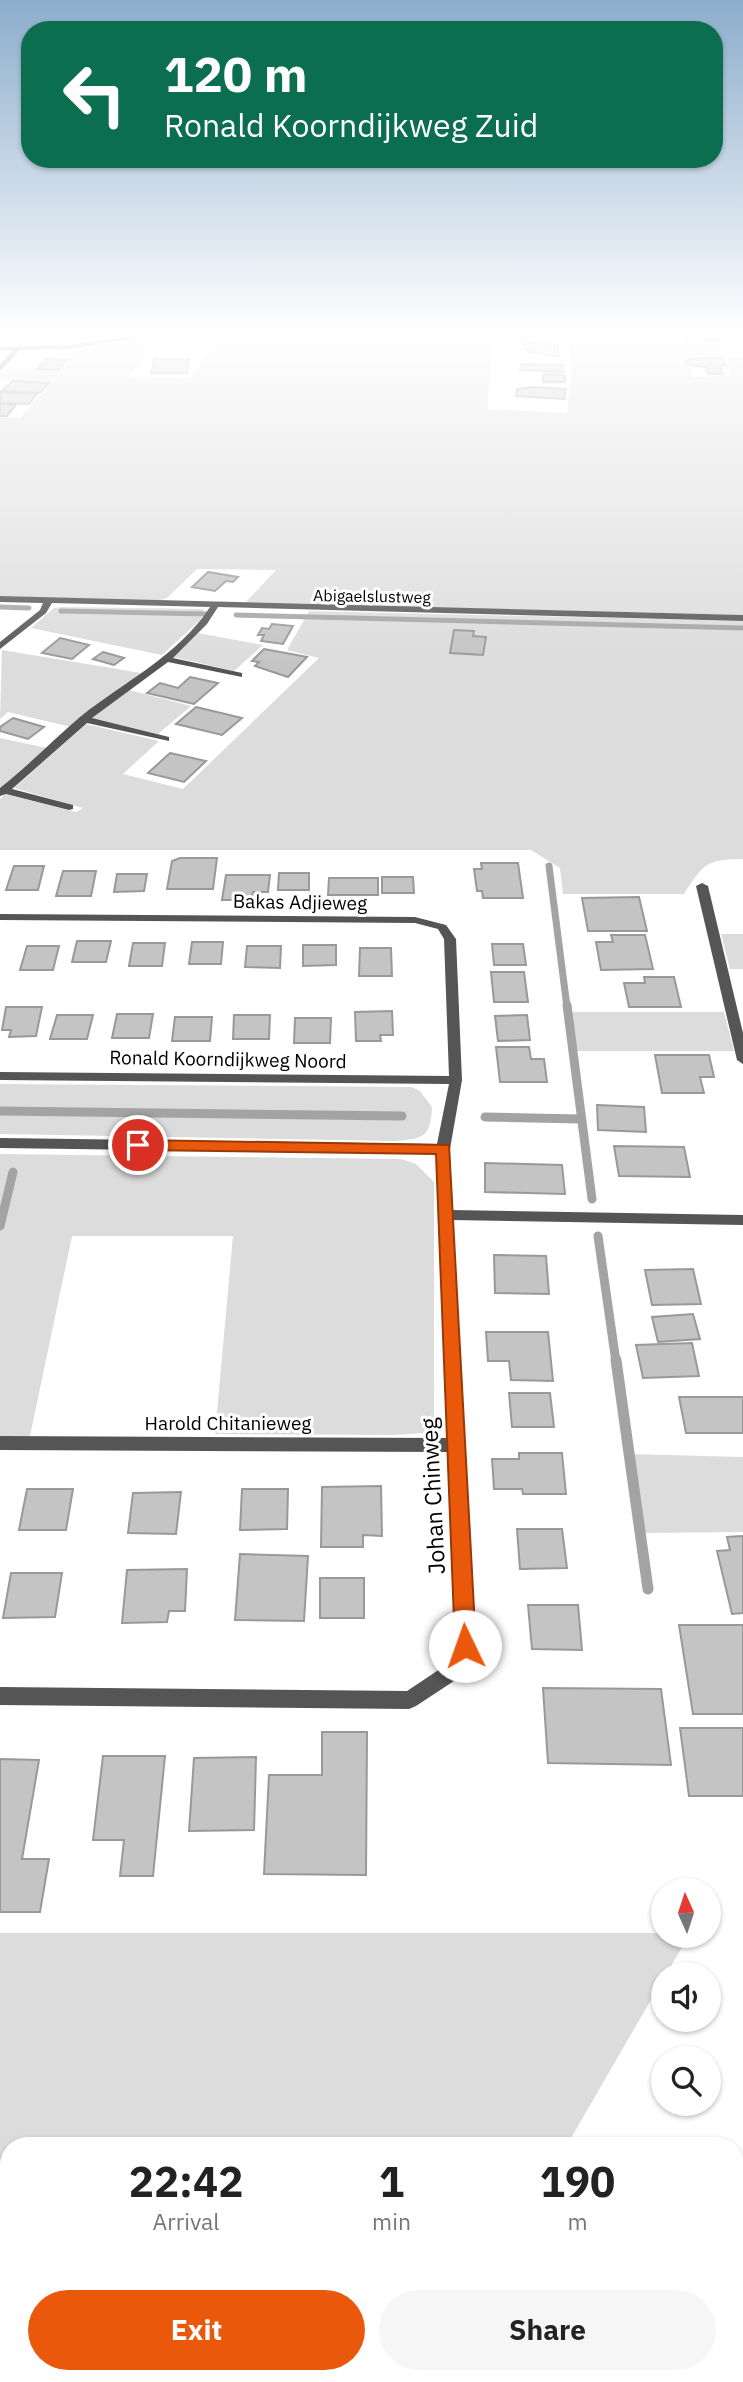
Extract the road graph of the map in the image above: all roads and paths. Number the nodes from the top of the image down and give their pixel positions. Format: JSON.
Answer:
{"nodes":[{"id":1,"x":0,"y":599,"type":"edge"},
{"id":2,"x":48,"y":602,"type":"junction"},
{"id":3,"x":214,"y":607,"type":"junction"},
{"id":4,"x":743,"y":618,"type":"edge"},
{"id":5,"x":0,"y":646,"type":"edge"},
{"id":6,"x":165,"y":659,"type":"junction"},
{"id":7,"x":239,"y":674,"type":"dead end"},
{"id":8,"x":85,"y":719,"type":"junction"},
{"id":9,"x":166,"y":739,"type":"dead end"},
{"id":10,"x":2,"y":792,"type":"edge"},
{"id":11,"x":69,"y":807,"type":"dead end"},
{"id":12,"x":702,"y":886,"type":"dead end"},
{"id":13,"x":0,"y":917,"type":"edge"},
{"id":14,"x":743,"y":1060,"type":"edge"},
{"id":15,"x":0,"y":1076,"type":"edge"},
{"id":16,"x":456,"y":1080,"type":"junction"},
{"id":17,"x":0,"y":1143,"type":"edge"},
{"id":18,"x":443,"y":1149,"type":"junction"},
{"id":19,"x":444,"y":1215,"type":"junction"},
{"id":20,"x":743,"y":1220,"type":"edge"},
{"id":21,"x":0,"y":1443,"type":"edge"},
{"id":22,"x":456,"y":1445,"type":"junction"},
{"id":23,"x":0,"y":1696,"type":"edge"}],
"edges":[{"from":1,"to":2,"type":"street","name":"Abigaelslustweg"},
{"from":2,"to":3,"type":"street","name":"Abigaelslustweg"},
{"from":2,"to":5,"type":"street"},
{"from":3,"to":4,"type":"street","name":"Abigaelslustweg"},
{"from":3,"to":6,"type":"street"},
{"from":6,"to":7,"type":"street"},
{"from":6,"to":8,"type":"street"},
{"from":8,"to":9,"type":"street"},
{"from":8,"to":10,"type":"street"},
{"from":10,"to":11,"type":"street"},
{"from":12,"to":14,"type":"street"},
{"from":13,"to":16,"type":"street","name":"Bakas Adjieweg"},
{"from":15,"to":16,"type":"street","name":"Ronald Koorndijkweg Noord"},
{"from":16,"to":18,"type":"street","name":"Bakas Adjieweg"},
{"from":17,"to":18,"type":"street"},
{"from":18,"to":19,"type":"street","name":"Johan Chinweg"},
{"from":19,"to":20,"type":"street"},
{"from":19,"to":22,"type":"street","name":"Johan Chinweg"},
{"from":21,"to":22,"type":"street","name":"Harold Chitanieweg"},
{"from":22,"to":23,"type":"street","name":"Johan Chinweg"}]}
